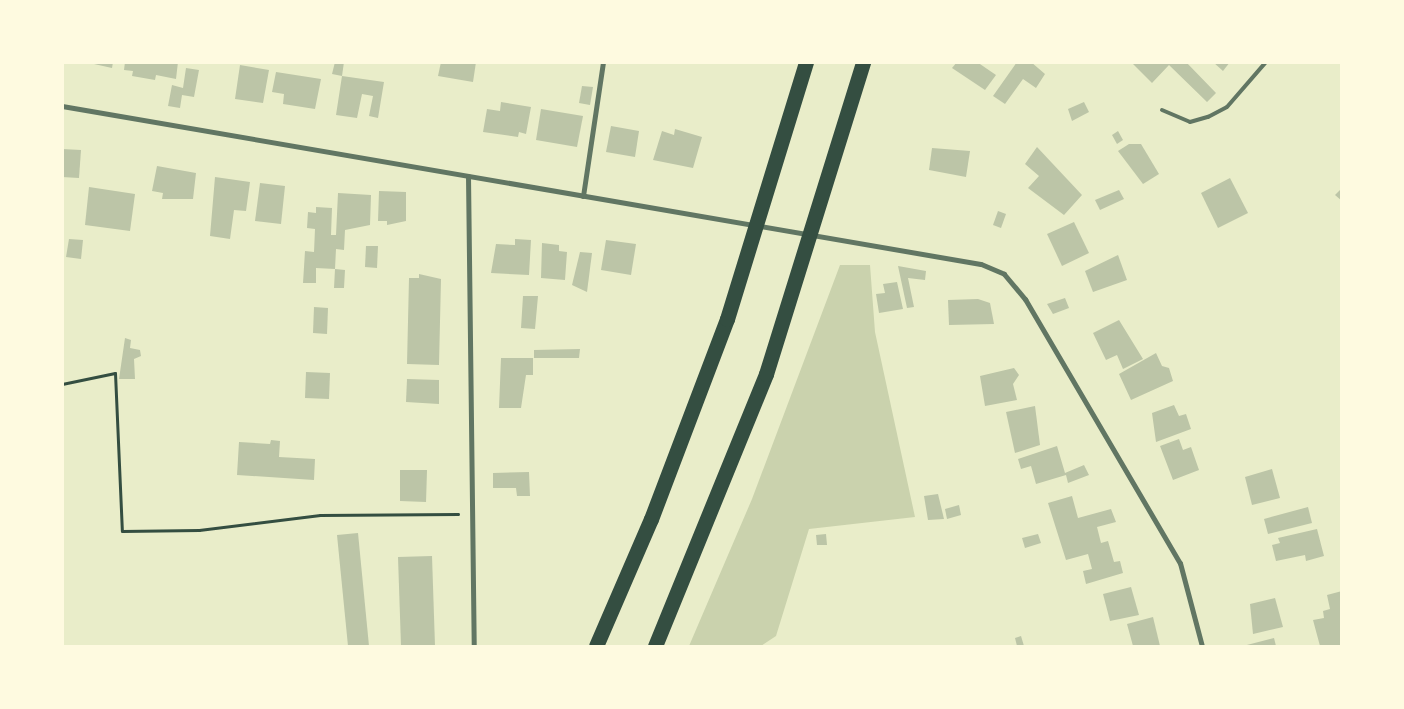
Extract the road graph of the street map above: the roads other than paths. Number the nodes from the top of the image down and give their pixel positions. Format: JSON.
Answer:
{"nodes":[{"id":1,"x":603,"y":62,"type":"edge"},
{"id":2,"x":806,"y":62,"type":"edge"},
{"id":3,"x":863,"y":62,"type":"edge"},
{"id":4,"x":1266,"y":62,"type":"edge"},
{"id":5,"x":62,"y":106,"type":"edge"},
{"id":6,"x":1162,"y":110,"type":"dead end"},
{"id":7,"x":468,"y":176,"type":"junction"},
{"id":8,"x":582,"y":196,"type":"junction"},
{"id":9,"x":474,"y":646,"type":"edge"},
{"id":10,"x":596,"y":646,"type":"edge"},
{"id":11,"x":655,"y":646,"type":"edge"},
{"id":12,"x":1202,"y":646,"type":"edge"}],
"edges":[{"from":1,"to":8,"type":"street"},
{"from":2,"to":10,"type":"highway"},
{"from":3,"to":11,"type":"highway"},
{"from":4,"to":6,"type":"lane"},
{"from":5,"to":7,"type":"street"},
{"from":7,"to":8,"type":"street"},
{"from":7,"to":9,"type":"street"},
{"from":8,"to":12,"type":"street"}]}
